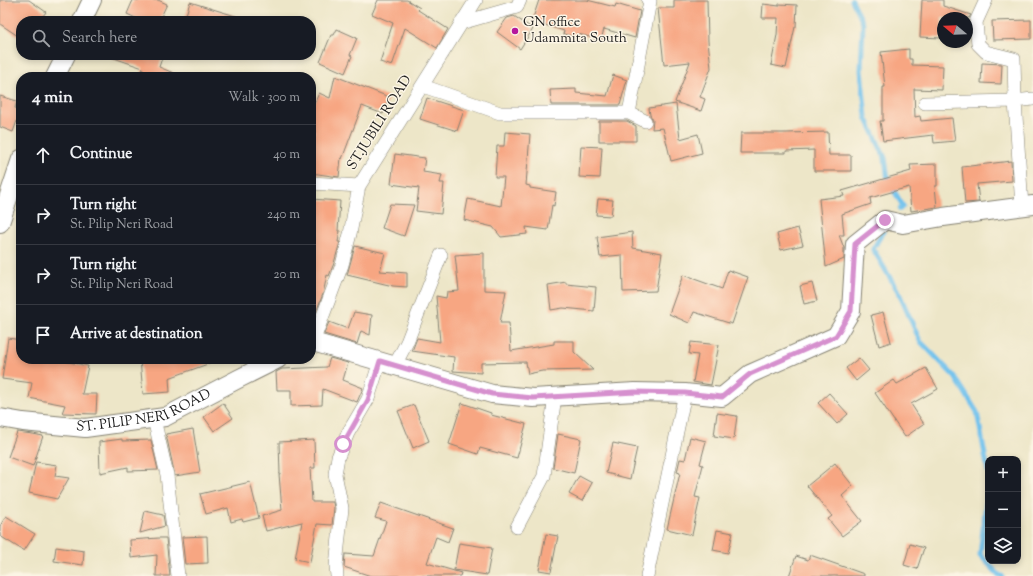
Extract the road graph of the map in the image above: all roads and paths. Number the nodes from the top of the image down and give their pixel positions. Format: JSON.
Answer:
{"nodes":[{"id":1,"x":92,"y":0,"type":"edge"},
{"id":2,"x":476,"y":0,"type":"edge"},
{"id":3,"x":520,"y":0,"type":"edge"},
{"id":4,"x":648,"y":0,"type":"edge"},
{"id":5,"x":986,"y":0,"type":"edge"},
{"id":6,"x":84,"y":16,"type":"edge"},
{"id":7,"x":461,"y":23,"type":"junction"},
{"id":8,"x":64,"y":60,"type":"edge"},
{"id":9,"x":58,"y":72,"type":"edge"},
{"id":10,"x":423,"y":86,"type":"junction"},
{"id":11,"x":1033,"y":99,"type":"edge"},
{"id":12,"x":1015,"y":101,"type":"junction"},
{"id":13,"x":925,"y":103,"type":"dead end"},
{"id":14,"x":629,"y":113,"type":"junction"},
{"id":15,"x":645,"y":121,"type":"dead end"},
{"id":16,"x":16,"y":174,"type":"edge"},
{"id":17,"x":316,"y":183,"type":"edge"},
{"id":18,"x":359,"y":186,"type":"junction"},
{"id":19,"x":1028,"y":206,"type":"edge"},
{"id":20,"x":0,"y":223,"type":"edge"},
{"id":21,"x":441,"y":255,"type":"dead end"},
{"id":22,"x":316,"y":333,"type":"edge"},
{"id":23,"x":316,"y":344,"type":"edge"},
{"id":24,"x":387,"y":363,"type":"junction"},
{"id":25,"x":268,"y":364,"type":"edge"},
{"id":26,"x":685,"y":393,"type":"junction"},
{"id":27,"x":555,"y":396,"type":"junction"},
{"id":28,"x":0,"y":418,"type":"edge"},
{"id":29,"x":154,"y":419,"type":"junction"},
{"id":30,"x":517,"y":527,"type":"dead end"},
{"id":31,"x":178,"y":576,"type":"edge"},
{"id":32,"x":337,"y":576,"type":"edge"},
{"id":33,"x":647,"y":576,"type":"edge"}],
"edges":[{"from":1,"to":6,"type":"street"},
{"from":2,"to":7,"type":"street","name":"ST.JUBILI ROAD"},
{"from":3,"to":7,"type":"street"},
{"from":4,"to":14,"type":"street"},
{"from":5,"to":12,"type":"street"},
{"from":7,"to":10,"type":"street","name":"ST.JUBILI ROAD"},
{"from":8,"to":9,"type":"street"},
{"from":10,"to":14,"type":"street"},
{"from":10,"to":18,"type":"street","name":"ST.JUBILI ROAD"},
{"from":11,"to":12,"type":"street"},
{"from":12,"to":13,"type":"street"},
{"from":12,"to":19,"type":"street"},
{"from":14,"to":15,"type":"street"},
{"from":16,"to":20,"type":"street"},
{"from":17,"to":18,"type":"street"},
{"from":18,"to":22,"type":"street","name":"ST.JUBILI ROAD"},
{"from":19,"to":26,"type":"street"},
{"from":21,"to":24,"type":"street"},
{"from":23,"to":24,"type":"street"},
{"from":24,"to":27,"type":"street"},
{"from":24,"to":32,"type":"street"},
{"from":25,"to":29,"type":"street","name":"ST. PILIP NERI ROAD"},
{"from":26,"to":27,"type":"street"},
{"from":26,"to":33,"type":"street"},
{"from":27,"to":30,"type":"street"},
{"from":28,"to":29,"type":"street","name":"ST. PILIP NERI ROAD"},
{"from":29,"to":31,"type":"street"}]}
